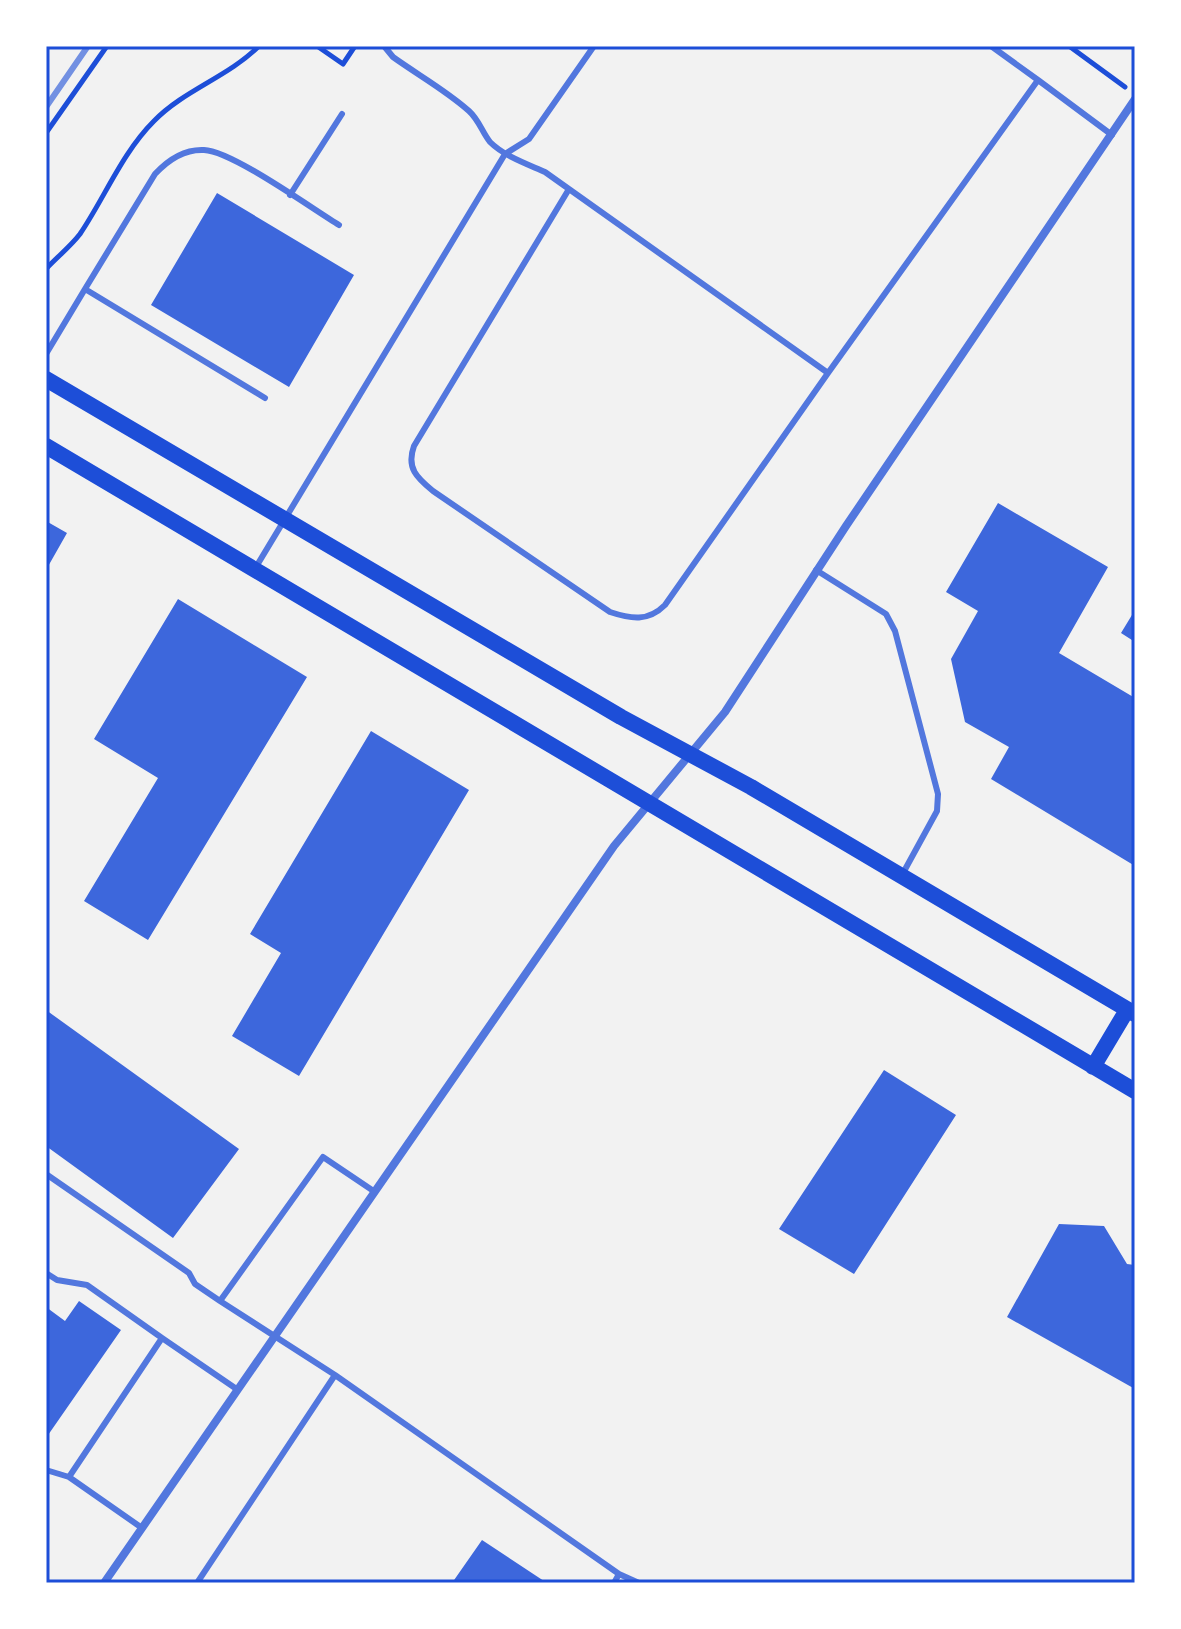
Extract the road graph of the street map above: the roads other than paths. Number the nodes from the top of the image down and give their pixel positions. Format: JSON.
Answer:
{"nodes":[{"id":1,"x":384,"y":46,"type":"edge"},
{"id":2,"x":594,"y":46,"type":"edge"},
{"id":3,"x":991,"y":46,"type":"edge"},
{"id":4,"x":1038,"y":80,"type":"junction"},
{"id":5,"x":1135,"y":99,"type":"edge"},
{"id":6,"x":342,"y":114,"type":"dead end"},
{"id":7,"x":1112,"y":135,"type":"junction"},
{"id":8,"x":505,"y":154,"type":"junction"},
{"id":9,"x":569,"y":189,"type":"junction"},
{"id":10,"x":290,"y":195,"type":"junction"},
{"id":11,"x":339,"y":225,"type":"dead end"},
{"id":12,"x":85,"y":289,"type":"junction"},
{"id":13,"x":46,"y":354,"type":"edge"},
{"id":14,"x":828,"y":373,"type":"junction"},
{"id":15,"x":46,"y":379,"type":"edge"},
{"id":16,"x":265,"y":398,"type":"dead end"},
{"id":17,"x":46,"y":446,"type":"edge"},
{"id":18,"x":285,"y":521,"type":"junction"},
{"id":19,"x":255,"y":570,"type":"junction"},
{"id":20,"x":816,"y":570,"type":"junction"},
{"id":21,"x":692,"y":754,"type":"junction"},
{"id":22,"x":649,"y":804,"type":"junction"},
{"id":23,"x":902,"y":875,"type":"junction"},
{"id":24,"x":1131,"y":1012,"type":"edge"},
{"id":25,"x":1093,"y":1067,"type":"junction"},
{"id":26,"x":1135,"y":1091,"type":"edge"},
{"id":27,"x":46,"y":1174,"type":"edge"},
{"id":28,"x":375,"y":1192,"type":"junction"},
{"id":29,"x":46,"y":1273,"type":"edge"},
{"id":30,"x":220,"y":1301,"type":"junction"},
{"id":31,"x":277,"y":1335,"type":"junction"},
{"id":32,"x":162,"y":1338,"type":"junction"},
{"id":33,"x":335,"y":1375,"type":"junction"},
{"id":34,"x":238,"y":1390,"type":"junction"},
{"id":35,"x":46,"y":1470,"type":"edge"},
{"id":36,"x":69,"y":1477,"type":"junction"},
{"id":37,"x":142,"y":1528,"type":"junction"},
{"id":38,"x":619,"y":1574,"type":"junction"},
{"id":39,"x":104,"y":1583,"type":"edge"},
{"id":40,"x":197,"y":1583,"type":"edge"},
{"id":41,"x":614,"y":1583,"type":"edge"},
{"id":42,"x":639,"y":1583,"type":"edge"}],
"edges":[{"from":1,"to":8,"type":"lane"},
{"from":2,"to":8,"type":"lane"},
{"from":3,"to":4,"type":"lane"},
{"from":4,"to":7,"type":"lane"},
{"from":4,"to":14,"type":"lane"},
{"from":5,"to":7,"type":"street"},
{"from":6,"to":10,"type":"lane"},
{"from":7,"to":20,"type":"street"},
{"from":8,"to":9,"type":"lane"},
{"from":8,"to":18,"type":"lane"},
{"from":9,"to":14,"type":"lane"},
{"from":9,"to":14,"type":"lane"},
{"from":10,"to":11,"type":"lane"},
{"from":10,"to":12,"type":"lane"},
{"from":12,"to":13,"type":"lane"},
{"from":12,"to":16,"type":"lane"},
{"from":15,"to":18,"type":"main road"},
{"from":17,"to":19,"type":"main road"},
{"from":18,"to":19,"type":"lane"},
{"from":18,"to":21,"type":"main road"},
{"from":19,"to":22,"type":"main road"},
{"from":20,"to":21,"type":"street"},
{"from":20,"to":23,"type":"lane"},
{"from":21,"to":22,"type":"street"},
{"from":21,"to":23,"type":"main road"},
{"from":22,"to":25,"type":"main road"},
{"from":22,"to":28,"type":"street"},
{"from":23,"to":24,"type":"main road"},
{"from":24,"to":25,"type":"main road"},
{"from":25,"to":26,"type":"main road"},
{"from":27,"to":30,"type":"lane"},
{"from":28,"to":30,"type":"lane"},
{"from":28,"to":31,"type":"street"},
{"from":29,"to":32,"type":"lane"},
{"from":30,"to":31,"type":"lane"},
{"from":31,"to":33,"type":"lane"},
{"from":31,"to":34,"type":"street"},
{"from":32,"to":34,"type":"lane"},
{"from":32,"to":36,"type":"lane"},
{"from":33,"to":38,"type":"lane"},
{"from":33,"to":40,"type":"lane"},
{"from":34,"to":37,"type":"street"},
{"from":35,"to":36,"type":"lane"},
{"from":36,"to":37,"type":"lane"},
{"from":37,"to":39,"type":"street"},
{"from":38,"to":41,"type":"lane"},
{"from":38,"to":42,"type":"lane"}]}
